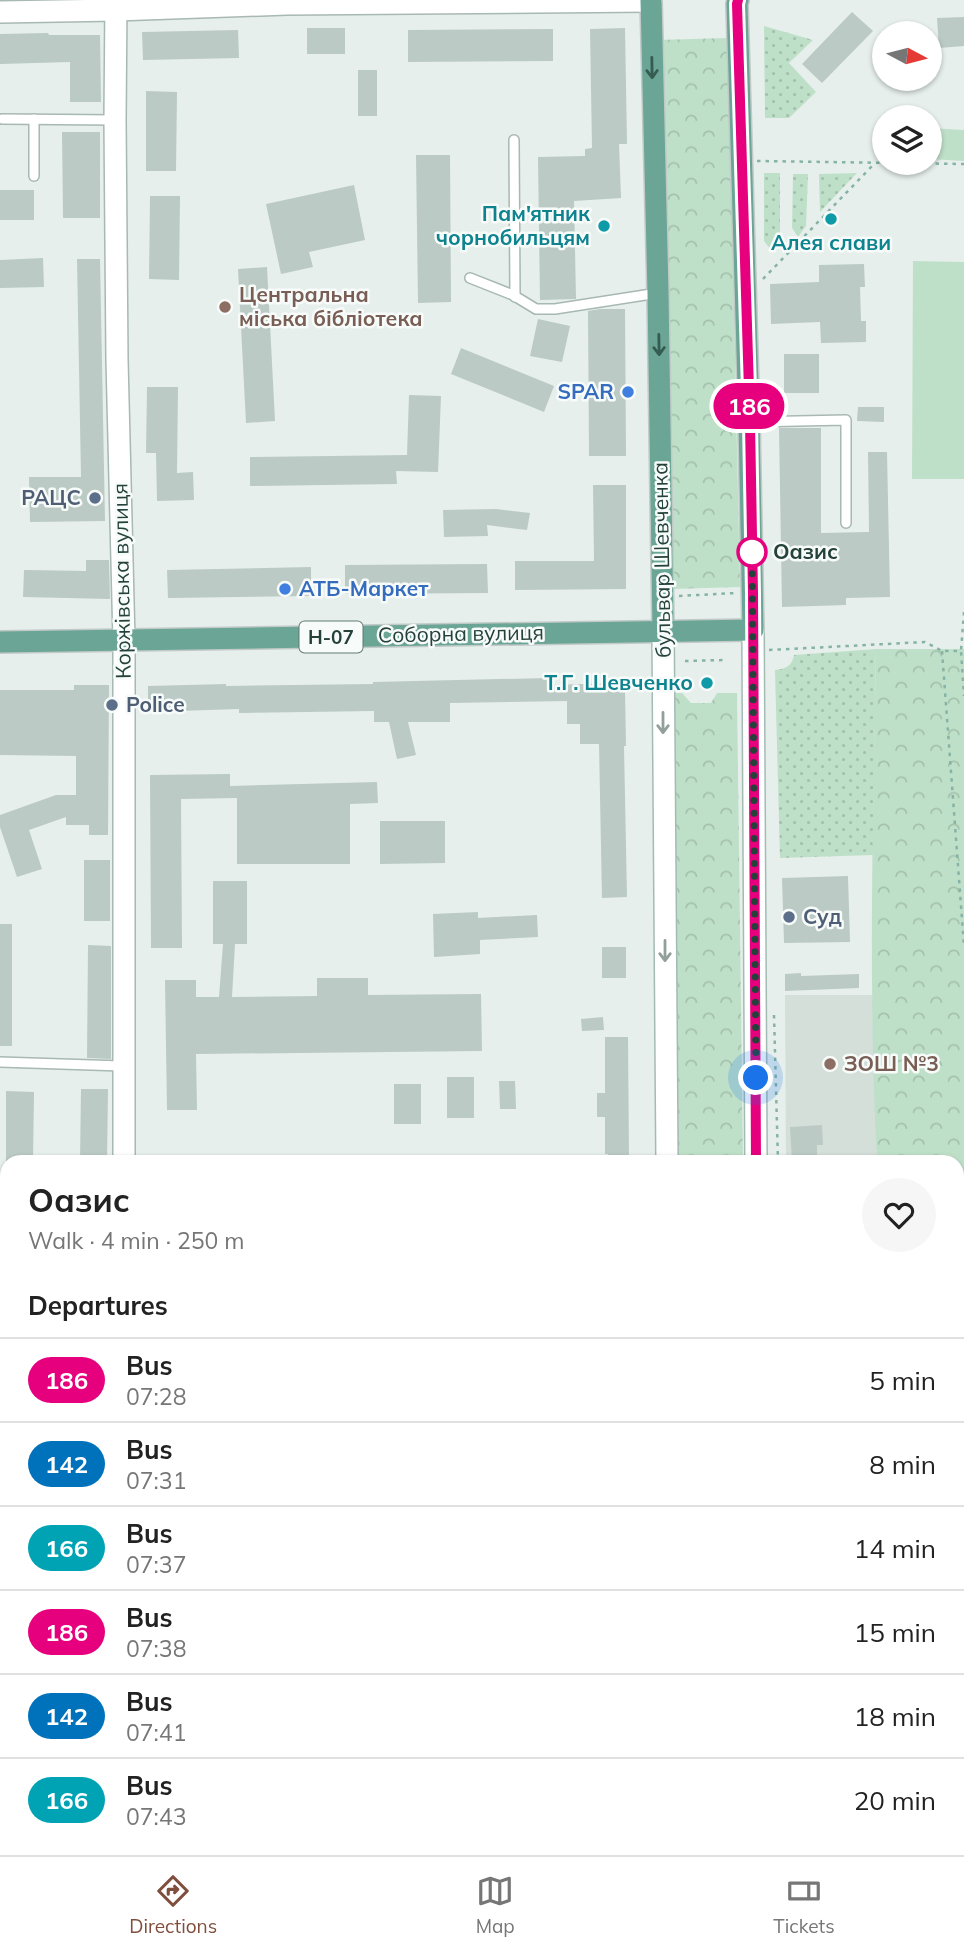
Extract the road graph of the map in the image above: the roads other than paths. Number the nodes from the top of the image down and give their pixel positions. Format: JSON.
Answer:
{"nodes":[{"id":1,"x":738,"y":0,"type":"edge"},
{"id":2,"x":651,"y":1,"type":"edge"},
{"id":3,"x":116,"y":5,"type":"edge"},
{"id":4,"x":0,"y":12,"type":"edge"},
{"id":5,"x":2,"y":119,"type":"dead end"},
{"id":6,"x":34,"y":119,"type":"junction"},
{"id":7,"x":115,"y":120,"type":"junction"},
{"id":8,"x":514,"y":140,"type":"dead end"},
{"id":9,"x":34,"y":176,"type":"dead end"},
{"id":10,"x":470,"y":278,"type":"dead end"},
{"id":11,"x":658,"y":292,"type":"junction"},
{"id":12,"x":515,"y":297,"type":"junction"},
{"id":13,"x":750,"y":422,"type":"junction"},
{"id":14,"x":846,"y":523,"type":"dead end"},
{"id":15,"x":753,"y":630,"type":"junction"},
{"id":16,"x":663,"y":631,"type":"junction"},
{"id":17,"x":124,"y":641,"type":"junction"},
{"id":18,"x":0,"y":642,"type":"edge"},
{"id":19,"x":0,"y":1062,"type":"edge"},
{"id":20,"x":124,"y":1066,"type":"junction"},
{"id":21,"x":124,"y":1155,"type":"edge"},
{"id":22,"x":667,"y":1155,"type":"edge"},
{"id":23,"x":756,"y":1155,"type":"edge"}],
"edges":[{"from":1,"to":13,"type":"main road"},
{"from":2,"to":3,"type":"street"},
{"from":2,"to":11,"type":"main road","name":"бульвар Шевченка","one_way":true},
{"from":3,"to":4,"type":"street"},
{"from":3,"to":7,"type":"street","name":"Коржівська вулиця"},
{"from":5,"to":6,"type":"lane"},
{"from":6,"to":7,"type":"lane"},
{"from":6,"to":9,"type":"lane"},
{"from":7,"to":17,"type":"street","name":"Коржівська вулиця"},
{"from":8,"to":12,"type":"lane"},
{"from":10,"to":12,"type":"lane"},
{"from":11,"to":12,"type":"lane"},
{"from":11,"to":16,"type":"main road","name":"бульвар Шевченка","one_way":true},
{"from":13,"to":14,"type":"lane"},
{"from":13,"to":15,"type":"main road"},
{"from":15,"to":16,"type":"main road","name":"Соборна вулиця","number":"Н-07"},
{"from":15,"to":23,"type":"street"},
{"from":16,"to":17,"type":"main road","name":"Соборна вулиця","number":"Н-07"},
{"from":16,"to":22,"type":"street","name":"бульвар Шевченка","one_way":true},
{"from":17,"to":18,"type":"main road","name":"Соборна вулиця","number":"Н-07"},
{"from":17,"to":20,"type":"street","name":"Коржівська вулиця"},
{"from":19,"to":20,"type":"lane"},
{"from":20,"to":21,"type":"street","name":"Коржівська вулиця"}]}
